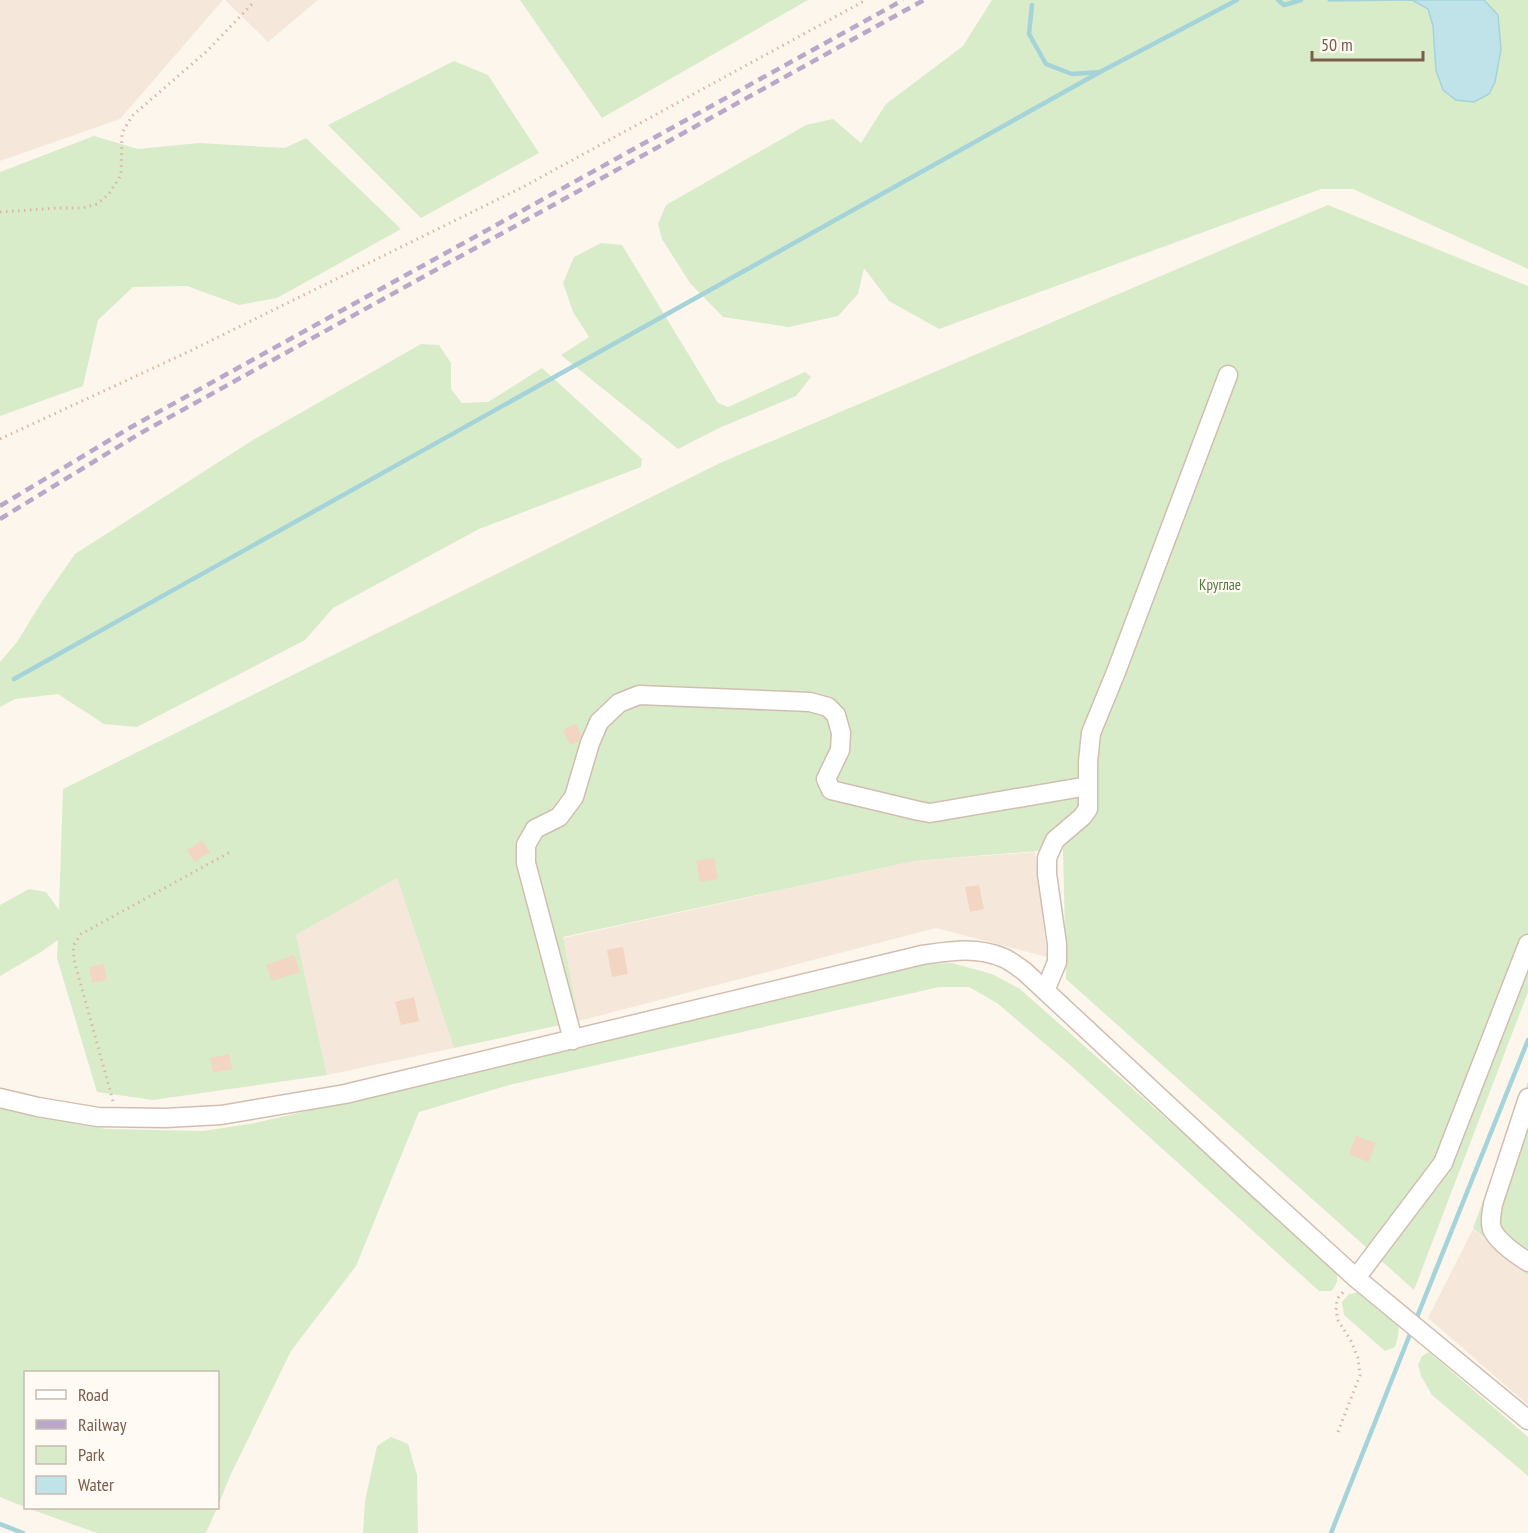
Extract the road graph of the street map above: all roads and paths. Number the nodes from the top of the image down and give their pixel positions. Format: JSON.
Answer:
{"nodes":[{"id":1,"x":866,"y":0,"type":"edge"},
{"id":2,"x":254,"y":2,"type":"edge"},
{"id":3,"x":0,"y":212,"type":"edge"},
{"id":4,"x":1228,"y":375,"type":"dead end"},
{"id":5,"x":0,"y":439,"type":"edge"},
{"id":6,"x":1088,"y":786,"type":"junction"},
{"id":7,"x":232,"y":851,"type":"dead end"},
{"id":8,"x":1528,"y":944,"type":"edge"},
{"id":9,"x":1045,"y":990,"type":"junction"},
{"id":10,"x":573,"y":1040,"type":"junction"},
{"id":11,"x":0,"y":1098,"type":"edge"},
{"id":12,"x":1528,"y":1098,"type":"edge"},
{"id":13,"x":110,"y":1117,"type":"junction"},
{"id":14,"x":1528,"y":1262,"type":"edge"},
{"id":15,"x":1356,"y":1278,"type":"junction"},
{"id":16,"x":1528,"y":1420,"type":"edge"},
{"id":17,"x":1338,"y":1432,"type":"dead end"}],
"edges":[{"from":1,"to":5,"type":"path"},
{"from":2,"to":3,"type":"path"},
{"from":4,"to":6,"type":"street"},
{"from":6,"to":9,"type":"street"},
{"from":6,"to":10,"type":"street"},
{"from":7,"to":13,"type":"path"},
{"from":8,"to":15,"type":"street"},
{"from":9,"to":10,"type":"street"},
{"from":9,"to":15,"type":"street"},
{"from":10,"to":13,"type":"street"},
{"from":11,"to":13,"type":"street"},
{"from":12,"to":14,"type":"street"},
{"from":15,"to":16,"type":"street"},
{"from":15,"to":17,"type":"path"}]}
